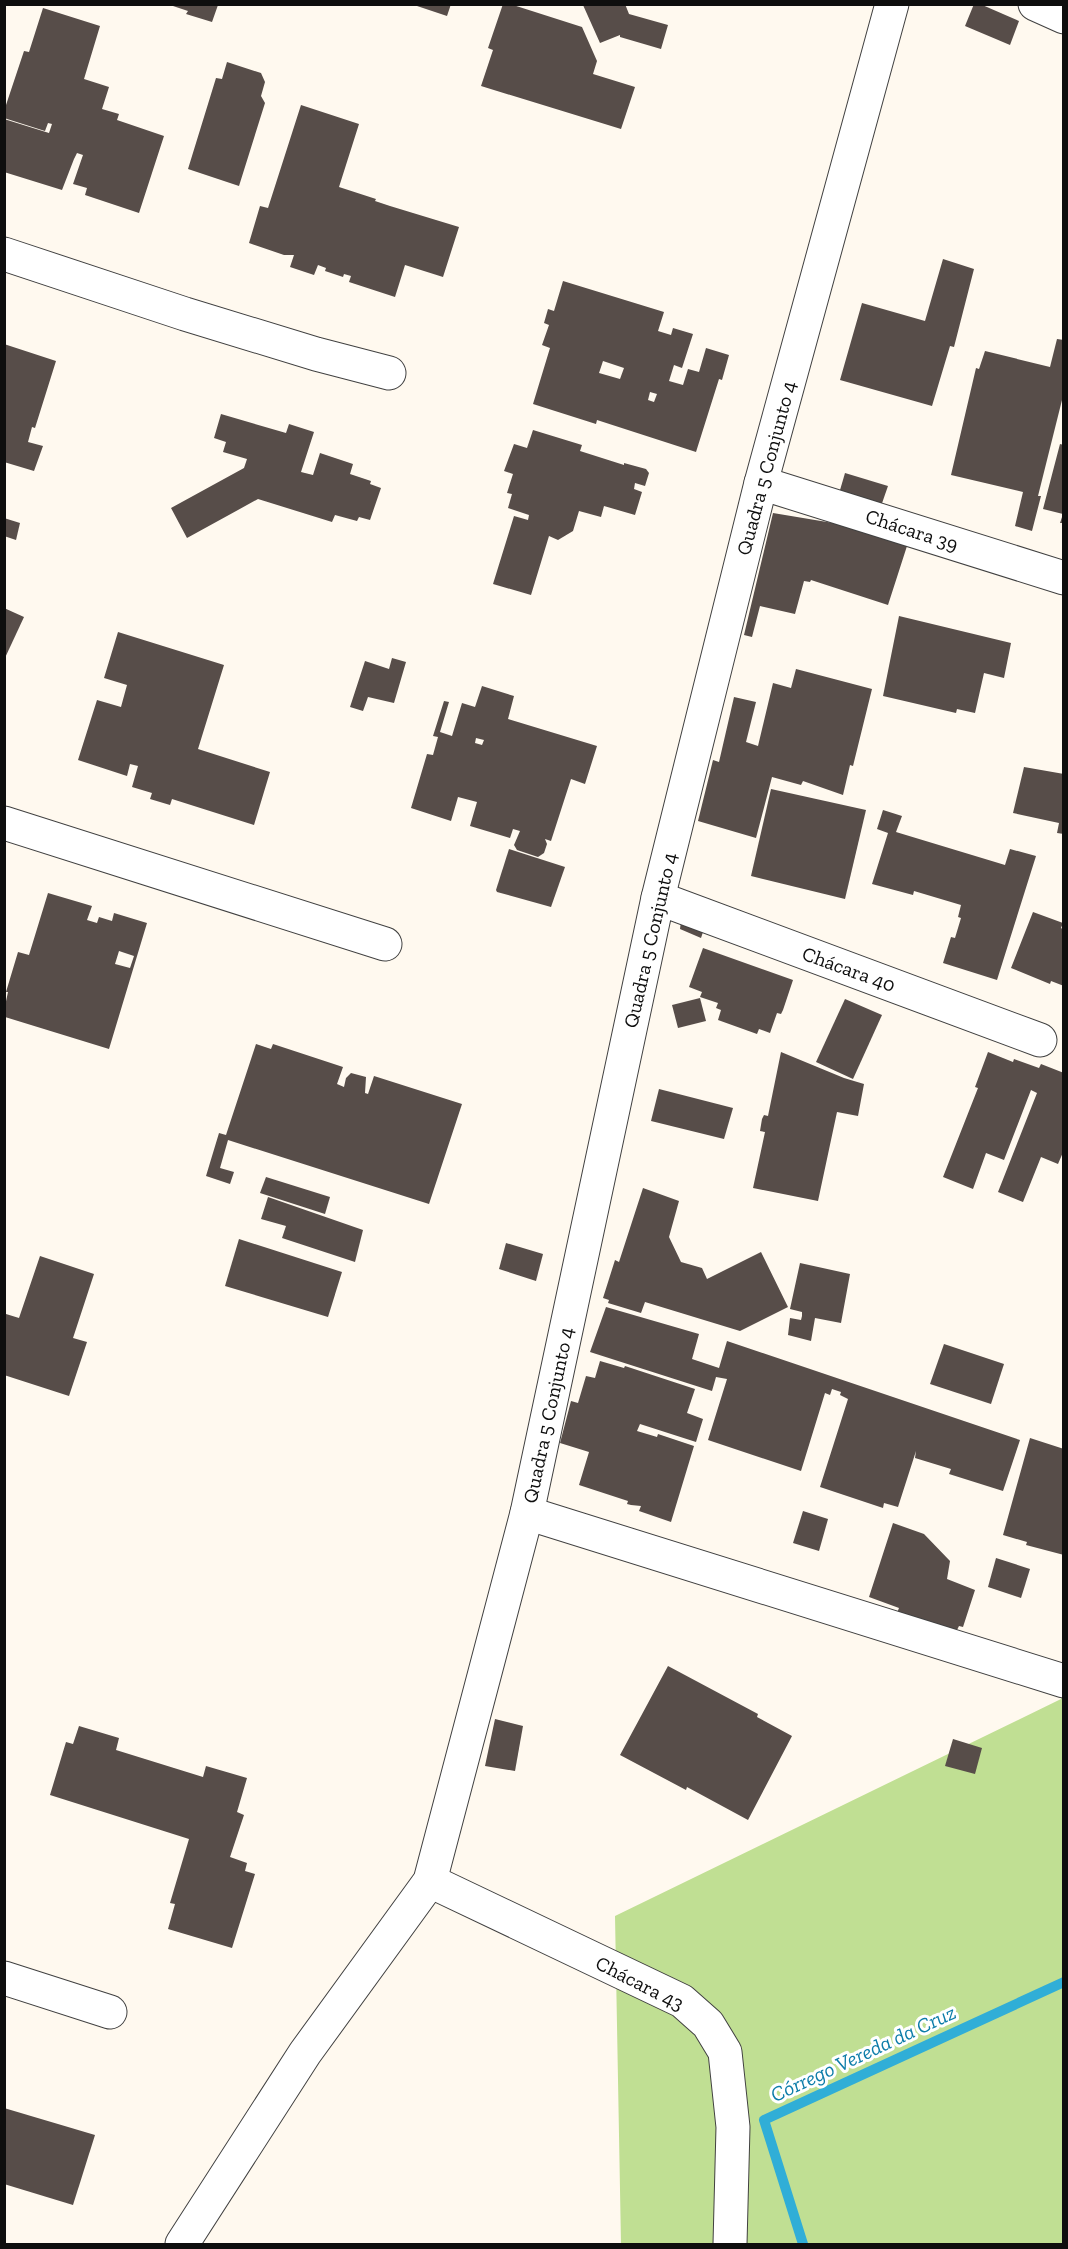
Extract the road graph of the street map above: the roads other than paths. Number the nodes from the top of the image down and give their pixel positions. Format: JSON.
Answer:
{"nodes":[{"id":1,"x":892,"y":4,"type":"edge"},
{"id":2,"x":1035,"y":4,"type":"edge"},
{"id":3,"x":1064,"y":17,"type":"edge"},
{"id":4,"x":4,"y":254,"type":"edge"},
{"id":5,"x":389,"y":373,"type":"dead end"},
{"id":6,"x":761,"y":483,"type":"junction"},
{"id":7,"x":1064,"y":578,"type":"edge"},
{"id":8,"x":4,"y":823,"type":"edge"},
{"id":9,"x":658,"y":898,"type":"junction"},
{"id":10,"x":385,"y":944,"type":"dead end"},
{"id":11,"x":1040,"y":1040,"type":"dead end"},
{"id":12,"x":527,"y":1513,"type":"junction"},
{"id":13,"x":1064,"y":1682,"type":"edge"},
{"id":14,"x":430,"y":1881,"type":"junction"},
{"id":15,"x":4,"y":1978,"type":"edge"},
{"id":16,"x":110,"y":2012,"type":"dead end"},
{"id":17,"x":182,"y":2244,"type":"edge"},
{"id":18,"x":730,"y":2244,"type":"edge"}],
"edges":[{"from":1,"to":6,"type":"street","name":"Quadra 5 Conjunto 4"},
{"from":2,"to":3,"type":"street"},
{"from":4,"to":5,"type":"street"},
{"from":6,"to":7,"type":"street","name":"Chácara 39"},
{"from":6,"to":9,"type":"street","name":"Quadra 5 Conjunto 4"},
{"from":8,"to":10,"type":"street"},
{"from":9,"to":11,"type":"street","name":"Chácara 40"},
{"from":9,"to":12,"type":"street","name":"Quadra 5 Conjunto 4"},
{"from":12,"to":13,"type":"street"},
{"from":12,"to":14,"type":"street","name":"Quadra 5 Conjunto 4"},
{"from":14,"to":17,"type":"street"},
{"from":14,"to":18,"type":"street","name":"Chácara 43"},
{"from":15,"to":16,"type":"street"}]}
